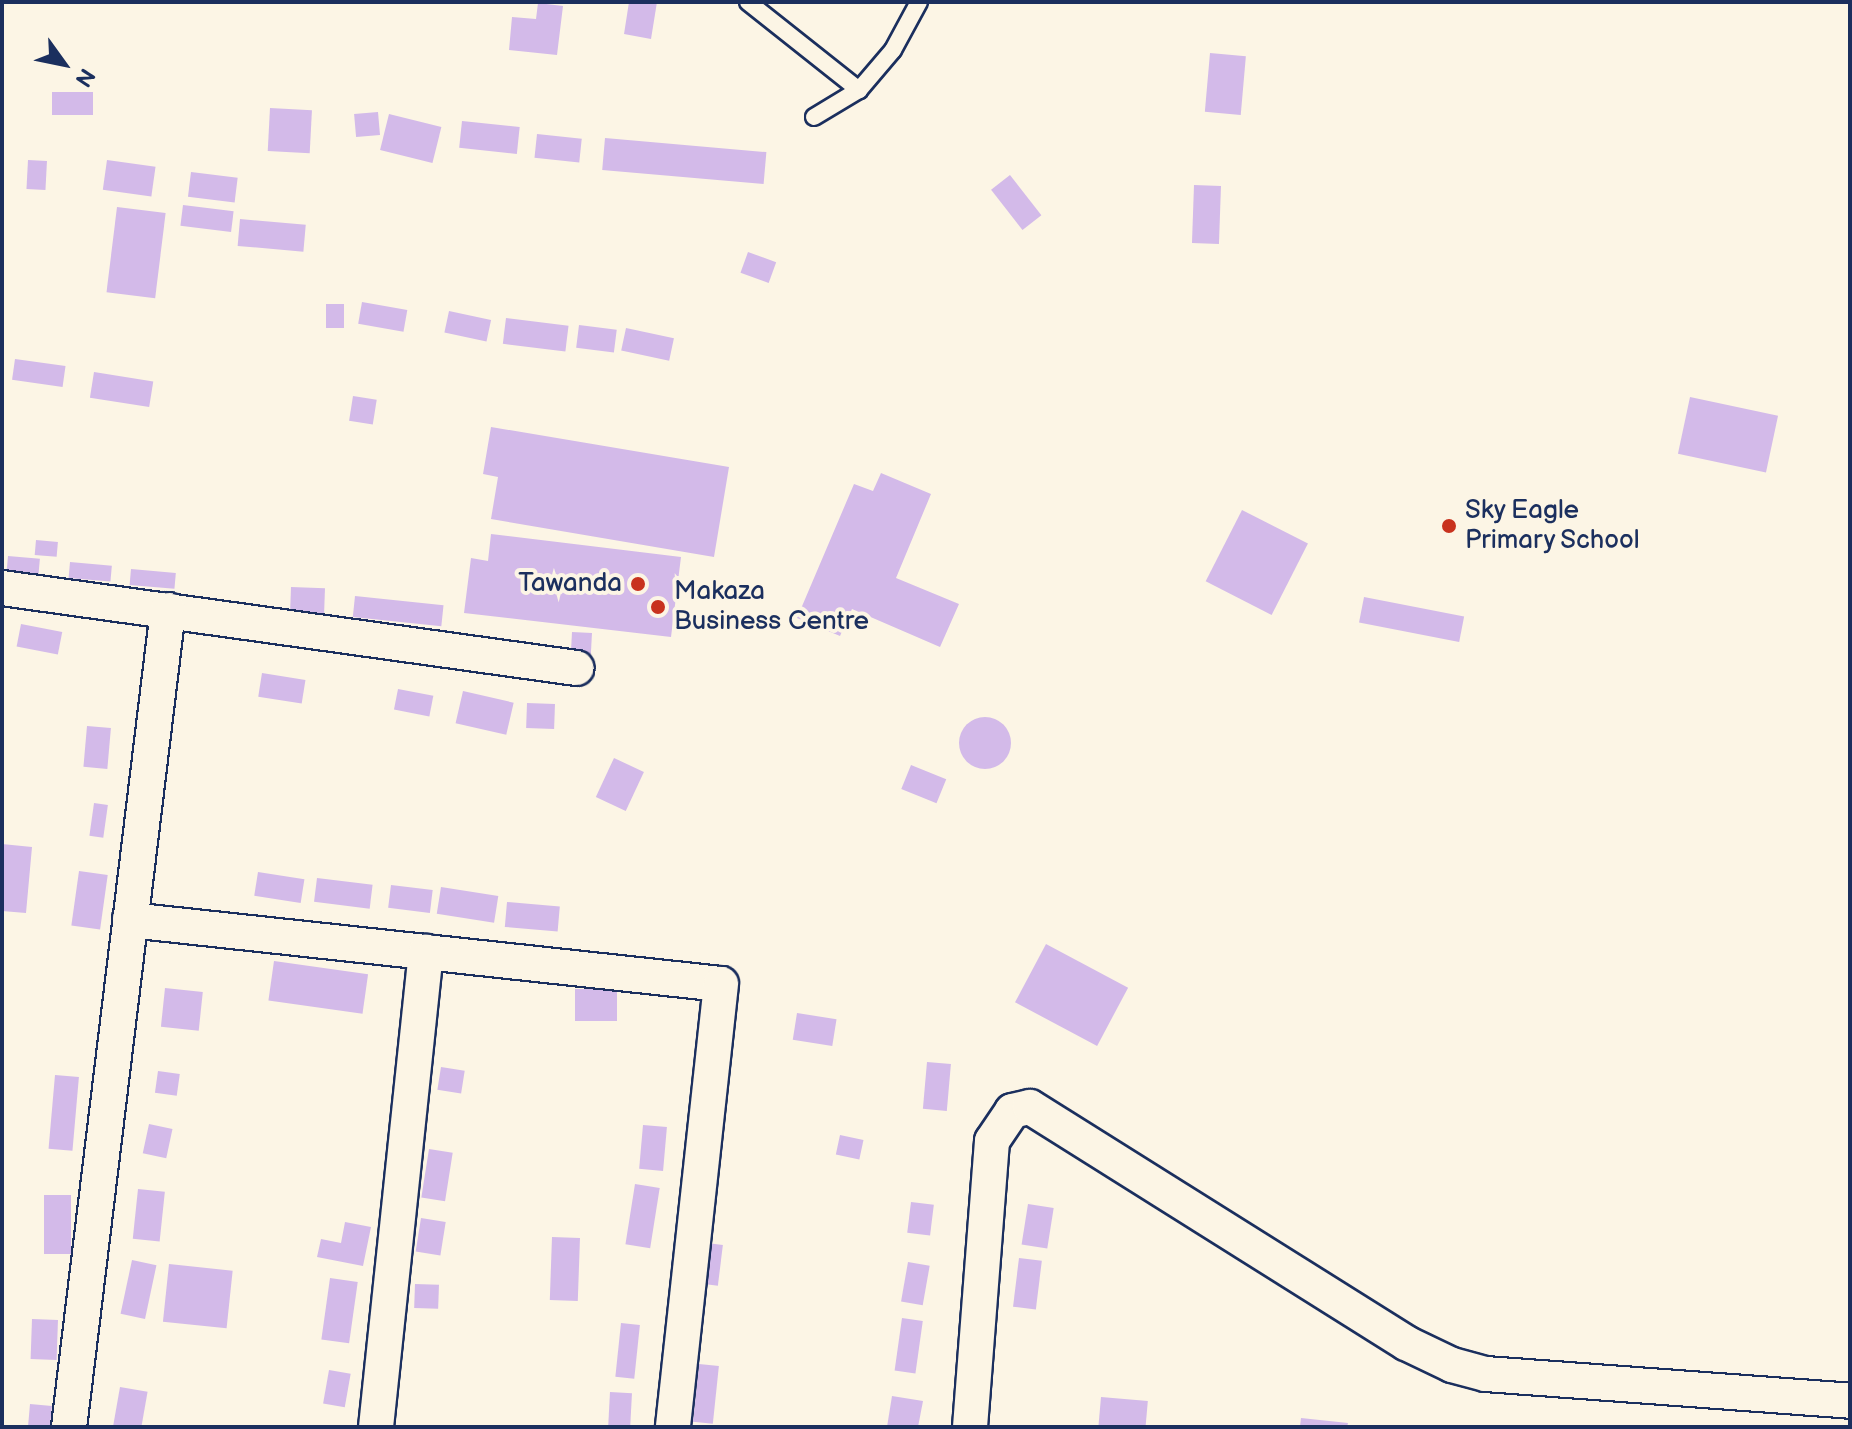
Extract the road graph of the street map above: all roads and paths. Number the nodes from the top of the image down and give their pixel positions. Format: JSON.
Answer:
{"nodes":[{"id":1,"x":748,"y":2,"type":"edge"},
{"id":2,"x":919,"y":2,"type":"edge"},
{"id":3,"x":859,"y":90,"type":"junction"},
{"id":4,"x":814,"y":117,"type":"dead end"},
{"id":5,"x":2,"y":588,"type":"edge"},
{"id":6,"x":168,"y":610,"type":"junction"},
{"id":7,"x":576,"y":668,"type":"dead end"},
{"id":8,"x":130,"y":920,"type":"junction"},
{"id":9,"x":426,"y":952,"type":"junction"},
{"id":10,"x":1850,"y":1401,"type":"edge"},
{"id":11,"x":69,"y":1427,"type":"edge"},
{"id":12,"x":376,"y":1427,"type":"edge"},
{"id":13,"x":673,"y":1427,"type":"edge"},
{"id":14,"x":970,"y":1427,"type":"edge"}],
"edges":[{"from":1,"to":3,"type":"lane"},
{"from":2,"to":3,"type":"lane"},
{"from":3,"to":4,"type":"lane"},
{"from":5,"to":6,"type":"street"},
{"from":6,"to":7,"type":"street"},
{"from":6,"to":8,"type":"street"},
{"from":8,"to":9,"type":"street"},
{"from":8,"to":11,"type":"street"},
{"from":9,"to":12,"type":"street"},
{"from":9,"to":13,"type":"street"},
{"from":10,"to":14,"type":"street"}]}
